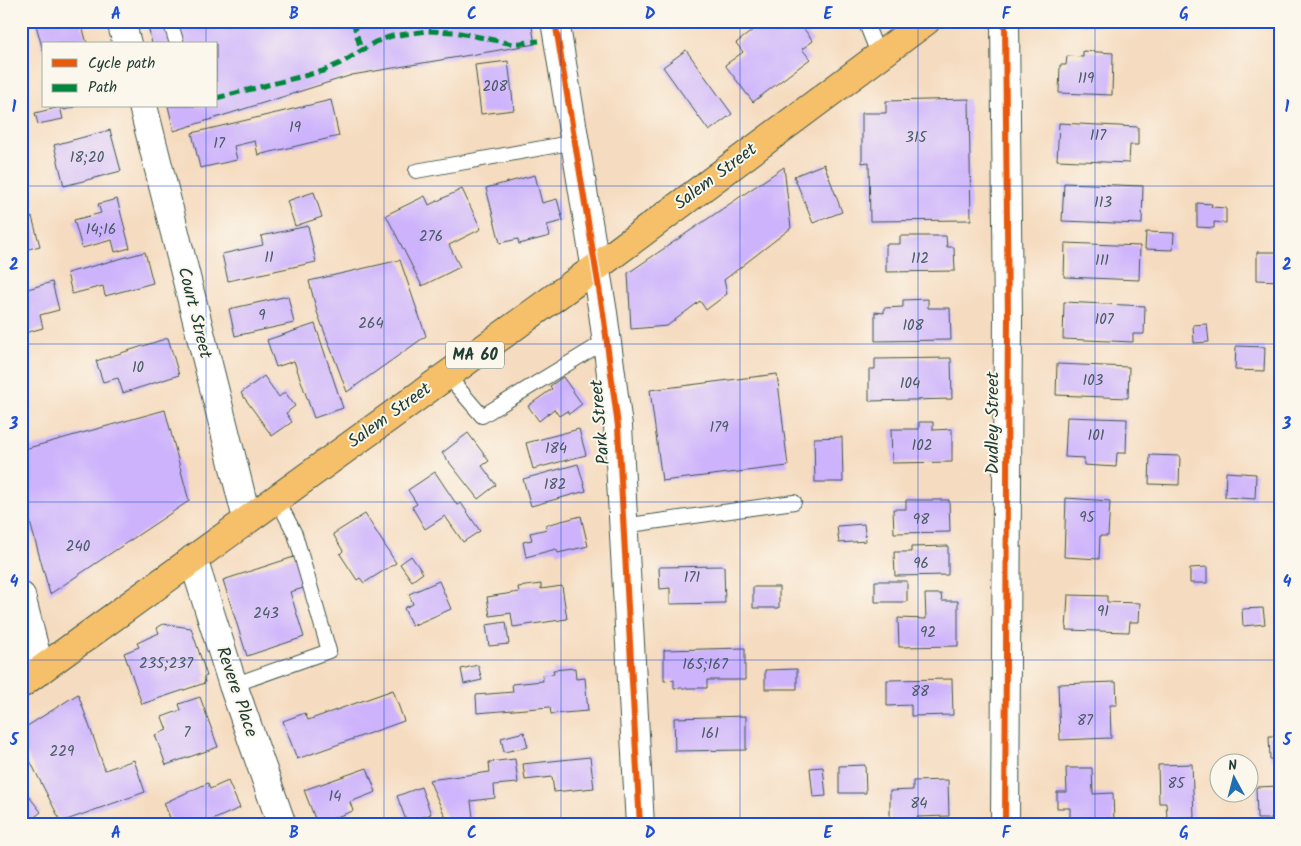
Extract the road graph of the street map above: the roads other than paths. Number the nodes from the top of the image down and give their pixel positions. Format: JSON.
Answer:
{"nodes":[{"id":1,"x":121,"y":21,"type":"edge"},
{"id":2,"x":170,"y":21,"type":"edge"},
{"id":3,"x":555,"y":21,"type":"edge"},
{"id":4,"x":865,"y":21,"type":"edge"},
{"id":5,"x":926,"y":21,"type":"edge"},
{"id":6,"x":1005,"y":21,"type":"edge"},
{"id":7,"x":126,"y":42,"type":"edge"},
{"id":8,"x":176,"y":42,"type":"edge"},
{"id":9,"x":879,"y":56,"type":"junction"},
{"id":10,"x":149,"y":111,"type":"edge"},
{"id":11,"x":575,"y":142,"type":"junction"},
{"id":12,"x":416,"y":171,"type":"dead end"},
{"id":13,"x":595,"y":268,"type":"junction"},
{"id":14,"x":607,"y":340,"type":"junction"},
{"id":15,"x":447,"y":375,"type":"junction"},
{"id":16,"x":277,"y":499,"type":"junction"},
{"id":17,"x":794,"y":502,"type":"dead end"},
{"id":18,"x":247,"y":519,"type":"junction"},
{"id":19,"x":623,"y":526,"type":"junction"},
{"id":20,"x":193,"y":559,"type":"junction"},
{"id":21,"x":21,"y":596,"type":"edge"},
{"id":22,"x":31,"y":677,"type":"edge"},
{"id":23,"x":233,"y":684,"type":"junction"},
{"id":24,"x":282,"y":825,"type":"edge"},
{"id":25,"x":640,"y":825,"type":"edge"},
{"id":26,"x":1005,"y":825,"type":"edge"}],
"edges":[{"from":1,"to":7,"type":"street"},
{"from":2,"to":8,"type":"lane"},
{"from":3,"to":11,"type":"street","name":"Park Street"},
{"from":4,"to":9,"type":"lane"},
{"from":5,"to":9,"type":"main road","name":"Salem Street","number":"MA 60"},
{"from":6,"to":26,"type":"street","name":"Dudley Street"},
{"from":9,"to":13,"type":"main road","name":"Salem Street","number":"MA 60"},
{"from":10,"to":18,"type":"street","name":"Court Street"},
{"from":11,"to":12,"type":"lane"},
{"from":11,"to":13,"type":"street","name":"Park Street"},
{"from":13,"to":14,"type":"street","name":"Park Street"},
{"from":13,"to":15,"type":"main road","name":"Salem Street","number":"MA 60"},
{"from":14,"to":15,"type":"lane"},
{"from":14,"to":19,"type":"street","name":"Park Street"},
{"from":15,"to":16,"type":"main road","name":"Salem Street","number":"MA 60"},
{"from":16,"to":18,"type":"main road","name":"Salem Street","number":"MA 60"},
{"from":16,"to":23,"type":"lane"},
{"from":17,"to":19,"type":"lane"},
{"from":18,"to":20,"type":"main road","name":"Salem Street","number":"MA 60"},
{"from":19,"to":25,"type":"street","name":"Park Street"},
{"from":20,"to":22,"type":"main road","name":"Salem Street","number":"MA 60"},
{"from":20,"to":23,"type":"street","name":"Revere Place"},
{"from":21,"to":22,"type":"street"},
{"from":23,"to":24,"type":"street","name":"Revere Place"}]}
